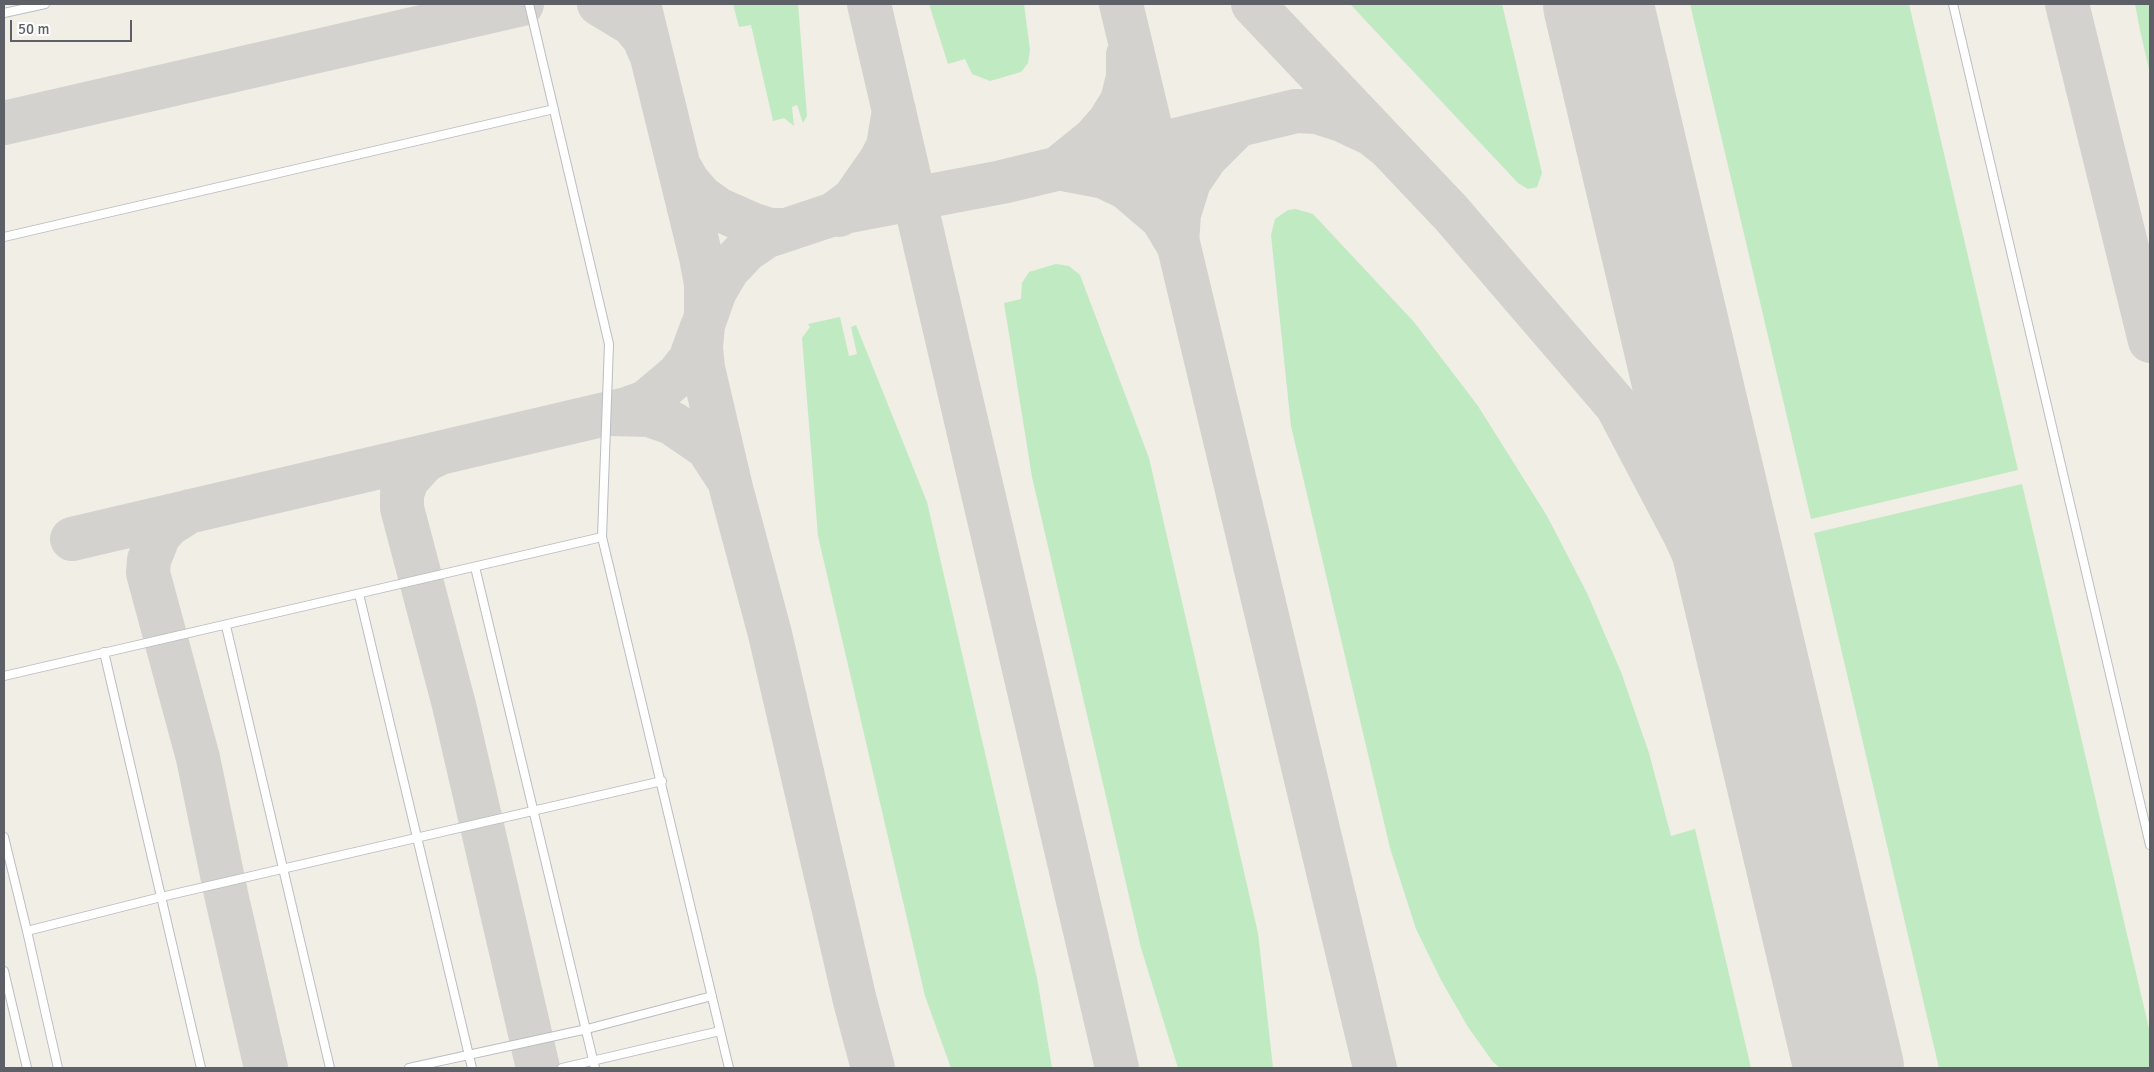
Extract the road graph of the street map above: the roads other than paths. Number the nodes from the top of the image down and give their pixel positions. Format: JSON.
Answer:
{"nodes":[{"id":1,"x":45,"y":4,"type":"edge"},
{"id":2,"x":529,"y":4,"type":"edge"},
{"id":3,"x":1953,"y":4,"type":"edge"},
{"id":4,"x":4,"y":13,"type":"edge"},
{"id":5,"x":554,"y":109,"type":"junction"},
{"id":6,"x":4,"y":236,"type":"edge"},
{"id":7,"x":602,"y":538,"type":"junction"},
{"id":8,"x":475,"y":567,"type":"junction"},
{"id":9,"x":359,"y":594,"type":"junction"},
{"id":10,"x":226,"y":626,"type":"junction"},
{"id":11,"x":104,"y":652,"type":"junction"},
{"id":12,"x":4,"y":676,"type":"edge"},
{"id":13,"x":662,"y":781,"type":"junction"},
{"id":14,"x":535,"y":811,"type":"junction"},
{"id":15,"x":4,"y":837,"type":"edge"},
{"id":16,"x":418,"y":838,"type":"junction"},
{"id":17,"x":2150,"y":845,"type":"edge"},
{"id":18,"x":283,"y":870,"type":"junction"},
{"id":19,"x":161,"y":897,"type":"junction"},
{"id":20,"x":27,"y":931,"type":"junction"},
{"id":21,"x":4,"y":971,"type":"edge"},
{"id":22,"x":712,"y":996,"type":"junction"},
{"id":23,"x":587,"y":1028,"type":"junction"},
{"id":24,"x":720,"y":1031,"type":"junction"},
{"id":25,"x":469,"y":1054,"type":"junction"},
{"id":26,"x":594,"y":1065,"type":"edge"},
{"id":27,"x":27,"y":1068,"type":"edge"},
{"id":28,"x":58,"y":1068,"type":"edge"},
{"id":29,"x":201,"y":1068,"type":"edge"},
{"id":30,"x":330,"y":1068,"type":"edge"},
{"id":31,"x":410,"y":1068,"type":"edge"},
{"id":32,"x":472,"y":1068,"type":"edge"},
{"id":33,"x":562,"y":1068,"type":"edge"},
{"id":34,"x":729,"y":1068,"type":"edge"}],
"edges":[{"from":1,"to":4,"type":"lane"},
{"from":2,"to":5,"type":"lane"},
{"from":3,"to":17,"type":"lane"},
{"from":5,"to":6,"type":"lane"},
{"from":5,"to":7,"type":"lane"},
{"from":7,"to":8,"type":"lane"},
{"from":7,"to":13,"type":"lane"},
{"from":8,"to":9,"type":"lane"},
{"from":8,"to":14,"type":"lane"},
{"from":9,"to":10,"type":"lane"},
{"from":9,"to":16,"type":"lane"},
{"from":10,"to":11,"type":"lane"},
{"from":10,"to":18,"type":"lane"},
{"from":11,"to":12,"type":"lane"},
{"from":11,"to":19,"type":"lane"},
{"from":13,"to":14,"type":"lane"},
{"from":13,"to":22,"type":"lane"},
{"from":14,"to":16,"type":"lane"},
{"from":14,"to":23,"type":"lane"},
{"from":15,"to":20,"type":"lane"},
{"from":16,"to":18,"type":"lane"},
{"from":16,"to":25,"type":"lane"},
{"from":18,"to":19,"type":"lane"},
{"from":18,"to":30,"type":"lane"},
{"from":19,"to":20,"type":"lane"},
{"from":19,"to":29,"type":"lane"},
{"from":20,"to":28,"type":"lane"},
{"from":21,"to":27,"type":"lane"},
{"from":22,"to":23,"type":"lane"},
{"from":22,"to":24,"type":"lane"},
{"from":23,"to":25,"type":"lane"},
{"from":23,"to":26,"type":"lane"},
{"from":24,"to":26,"type":"lane"},
{"from":24,"to":34,"type":"lane"},
{"from":25,"to":31,"type":"lane"},
{"from":25,"to":32,"type":"lane"},
{"from":26,"to":33,"type":"lane"}]}
